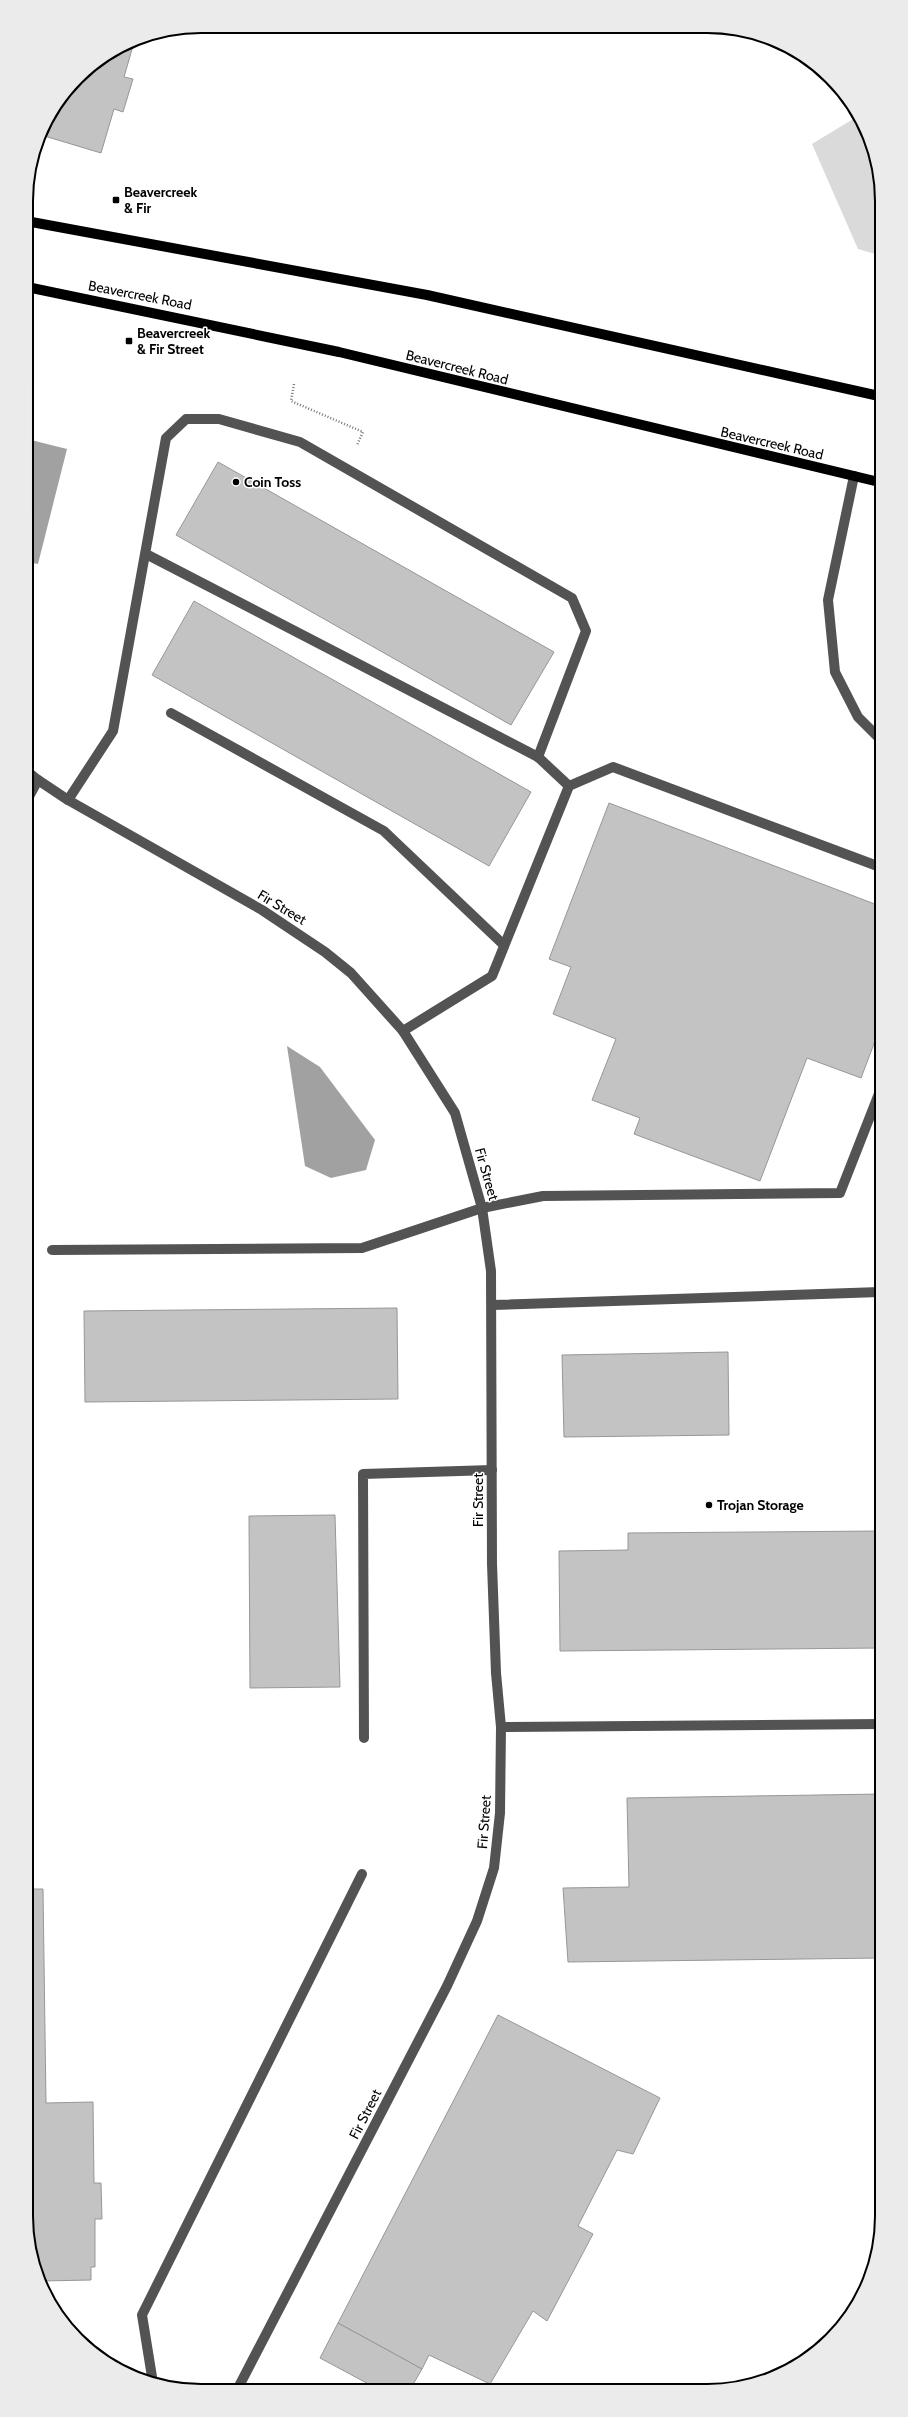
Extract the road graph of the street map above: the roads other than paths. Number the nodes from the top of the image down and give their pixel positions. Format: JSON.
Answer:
{"nodes":[{"id":1,"x":33,"y":221,"type":"edge"},
{"id":2,"x":33,"y":288,"type":"edge"},
{"id":3,"x":875,"y":395,"type":"edge"},
{"id":4,"x":854,"y":476,"type":"junction"},
{"id":5,"x":875,"y":481,"type":"edge"},
{"id":6,"x":146,"y":554,"type":"junction"},
{"id":7,"x":172,"y":713,"type":"dead end"},
{"id":8,"x":875,"y":734,"type":"edge"},
{"id":9,"x":538,"y":757,"type":"junction"},
{"id":10,"x":33,"y":776,"type":"edge"},
{"id":11,"x":38,"y":780,"type":"junction"},
{"id":12,"x":569,"y":786,"type":"junction"},
{"id":13,"x":33,"y":789,"type":"edge"},
{"id":14,"x":68,"y":800,"type":"junction"},
{"id":15,"x":875,"y":865,"type":"edge"},
{"id":16,"x":504,"y":946,"type":"junction"},
{"id":17,"x":403,"y":1031,"type":"junction"},
{"id":18,"x":875,"y":1104,"type":"edge"},
{"id":19,"x":482,"y":1208,"type":"junction"},
{"id":20,"x":52,"y":1250,"type":"dead end"},
{"id":21,"x":875,"y":1292,"type":"edge"},
{"id":22,"x":492,"y":1305,"type":"junction"},
{"id":23,"x":492,"y":1470,"type":"junction"},
{"id":24,"x":875,"y":1724,"type":"edge"},
{"id":25,"x":501,"y":1727,"type":"junction"},
{"id":26,"x":364,"y":1738,"type":"dead end"},
{"id":27,"x":362,"y":1874,"type":"dead end"},
{"id":28,"x":152,"y":2376,"type":"edge"},
{"id":29,"x":240,"y":2384,"type":"edge"}],
"edges":[{"from":1,"to":3,"type":"main road"},
{"from":2,"to":4,"type":"main road","name":"Beavercreek Road"},
{"from":4,"to":5,"type":"main road","name":"Beavercreek Road"},
{"from":4,"to":8,"type":"street"},
{"from":6,"to":9,"type":"street"},
{"from":6,"to":9,"type":"street"},
{"from":6,"to":14,"type":"street"},
{"from":7,"to":16,"type":"street"},
{"from":9,"to":12,"type":"street"},
{"from":10,"to":11,"type":"street","name":"Fir Street"},
{"from":11,"to":13,"type":"street"},
{"from":11,"to":14,"type":"street","name":"Fir Street"},
{"from":12,"to":15,"type":"street"},
{"from":12,"to":16,"type":"street"},
{"from":14,"to":17,"type":"street","name":"Fir Street"},
{"from":16,"to":17,"type":"street"},
{"from":17,"to":19,"type":"street","name":"Fir Street"},
{"from":18,"to":19,"type":"street"},
{"from":19,"to":20,"type":"street"},
{"from":19,"to":22,"type":"street","name":"Fir Street"},
{"from":21,"to":22,"type":"street"},
{"from":22,"to":23,"type":"street","name":"Fir Street"},
{"from":23,"to":25,"type":"street","name":"Fir Street"},
{"from":23,"to":26,"type":"street"},
{"from":24,"to":25,"type":"street"},
{"from":25,"to":29,"type":"street","name":"Fir Street"},
{"from":27,"to":28,"type":"street"}]}
